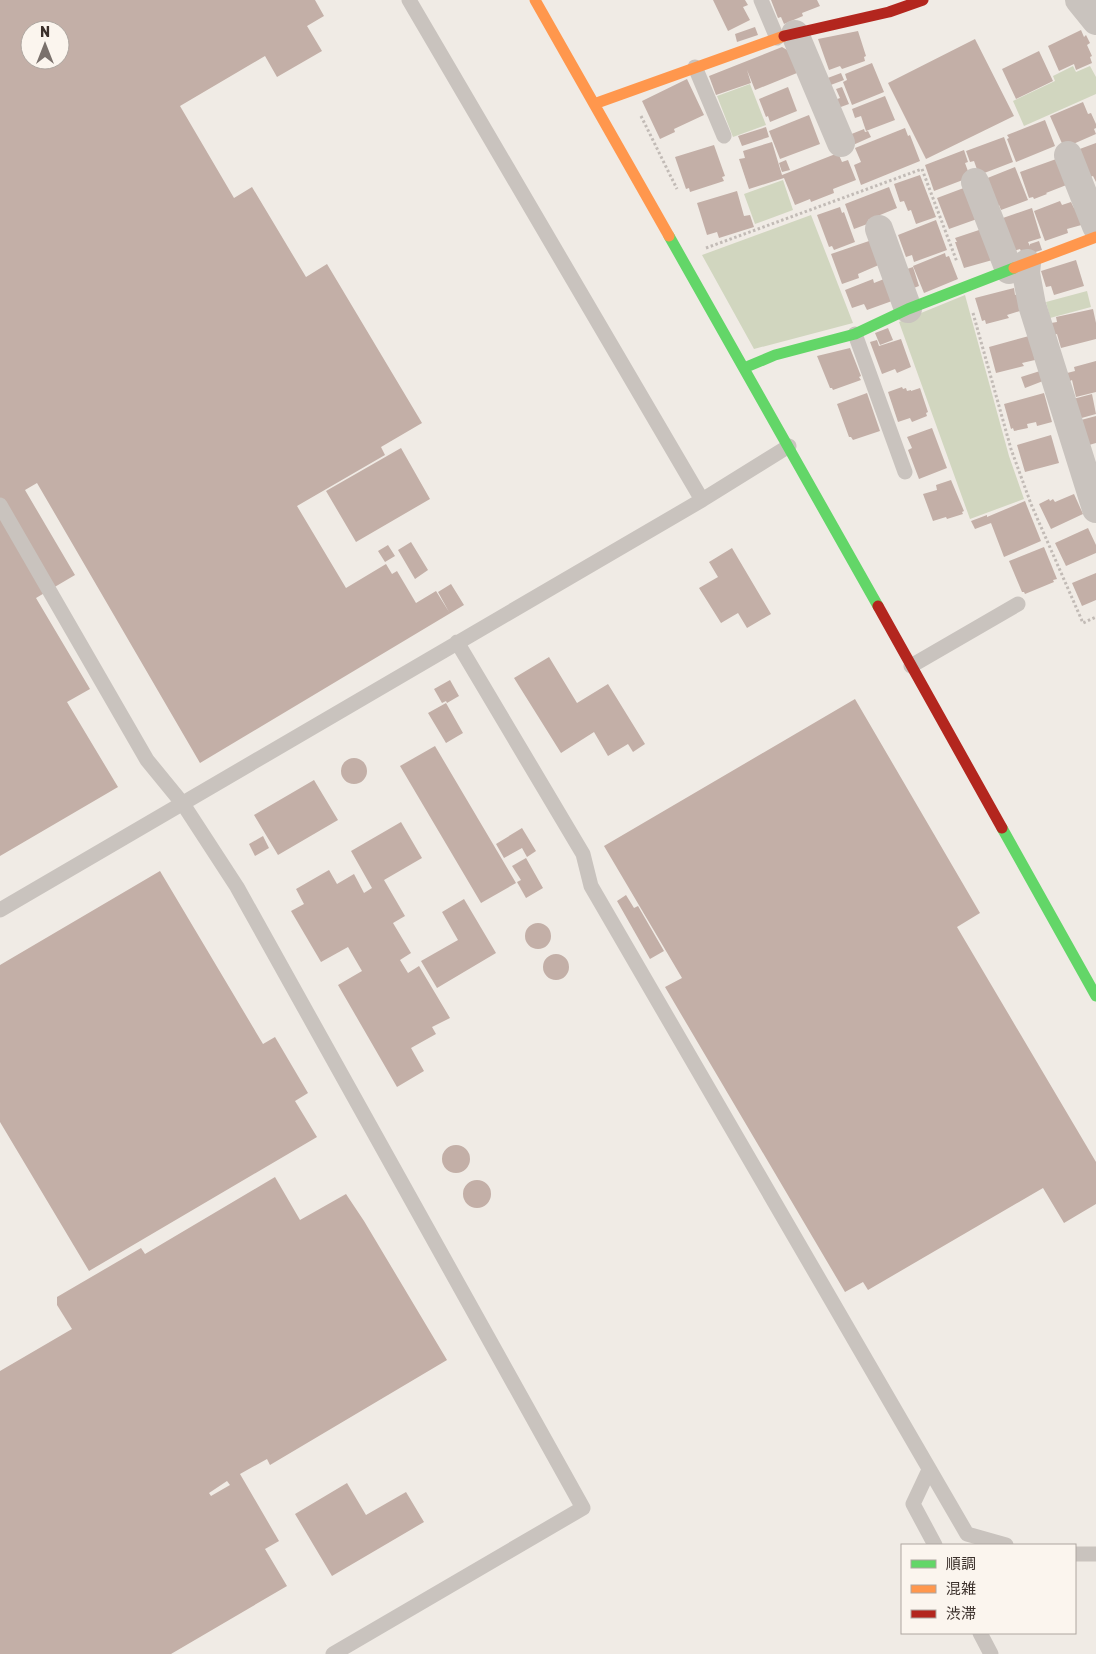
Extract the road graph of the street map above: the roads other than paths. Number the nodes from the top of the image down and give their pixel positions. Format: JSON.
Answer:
{"nodes":[{"id":1,"x":409,"y":0,"type":"edge"},
{"id":2,"x":535,"y":0,"type":"edge"},
{"id":3,"x":761,"y":0,"type":"edge"},
{"id":4,"x":923,"y":0,"type":"edge"},
{"id":5,"x":1080,"y":0,"type":"edge"},
{"id":6,"x":1096,"y":21,"type":"edge"},
{"id":7,"x":786,"y":36,"type":"junction"},
{"id":8,"x":696,"y":67,"type":"junction"},
{"id":9,"x":594,"y":104,"type":"junction"},
{"id":10,"x":724,"y":136,"type":"dead end"},
{"id":11,"x":841,"y":143,"type":"dead end"},
{"id":12,"x":1068,"y":155,"type":"dead end"},
{"id":13,"x":975,"y":182,"type":"dead end"},
{"id":14,"x":1096,"y":226,"type":"edge"},
{"id":15,"x":879,"y":229,"type":"dead end"},
{"id":16,"x":1096,"y":237,"type":"edge"},
{"id":17,"x":1018,"y":266,"type":"junction"},
{"id":18,"x":908,"y":309,"type":"junction"},
{"id":19,"x":856,"y":334,"type":"junction"},
{"id":20,"x":744,"y":368,"type":"junction"},
{"id":21,"x":789,"y":446,"type":"junction"},
{"id":22,"x":905,"y":472,"type":"dead end"},
{"id":23,"x":702,"y":500,"type":"junction"},
{"id":24,"x":0,"y":505,"type":"edge"},
{"id":25,"x":1096,"y":509,"type":"edge"},
{"id":26,"x":1018,"y":604,"type":"dead end"},
{"id":27,"x":457,"y":642,"type":"junction"},
{"id":28,"x":911,"y":666,"type":"junction"},
{"id":29,"x":183,"y":804,"type":"junction"},
{"id":30,"x":0,"y":910,"type":"edge"},
{"id":31,"x":1096,"y":996,"type":"edge"},
{"id":32,"x":929,"y":1470,"type":"junction"},
{"id":33,"x":934,"y":1544,"type":"edge"},
{"id":34,"x":1002,"y":1544,"type":"edge"},
{"id":35,"x":1076,"y":1554,"type":"edge"},
{"id":36,"x":1096,"y":1554,"type":"edge"},
{"id":37,"x":980,"y":1634,"type":"edge"},
{"id":38,"x":333,"y":1654,"type":"edge"},
{"id":39,"x":990,"y":1654,"type":"edge"}],
"edges":[{"from":1,"to":23,"type":"lane"},
{"from":2,"to":9,"type":"street"},
{"from":3,"to":7,"type":"lane"},
{"from":4,"to":7,"type":"street"},
{"from":5,"to":6,"type":"street"},
{"from":7,"to":8,"type":"street"},
{"from":7,"to":11,"type":"street"},
{"from":8,"to":9,"type":"street"},
{"from":8,"to":10,"type":"lane"},
{"from":9,"to":20,"type":"street"},
{"from":12,"to":14,"type":"street"},
{"from":13,"to":17,"type":"street"},
{"from":15,"to":18,"type":"street"},
{"from":16,"to":17,"type":"street"},
{"from":17,"to":18,"type":"street"},
{"from":17,"to":25,"type":"street"},
{"from":18,"to":19,"type":"street"},
{"from":19,"to":20,"type":"street"},
{"from":19,"to":22,"type":"lane"},
{"from":20,"to":21,"type":"street"},
{"from":21,"to":23,"type":"lane"},
{"from":21,"to":28,"type":"street"},
{"from":23,"to":27,"type":"lane"},
{"from":24,"to":29,"type":"lane"},
{"from":26,"to":28,"type":"lane"},
{"from":27,"to":29,"type":"lane"},
{"from":27,"to":32,"type":"lane"},
{"from":28,"to":31,"type":"street"},
{"from":29,"to":30,"type":"lane"},
{"from":29,"to":38,"type":"lane"},
{"from":32,"to":33,"type":"lane"},
{"from":32,"to":34,"type":"lane"},
{"from":35,"to":36,"type":"lane"},
{"from":37,"to":39,"type":"lane"}]}
